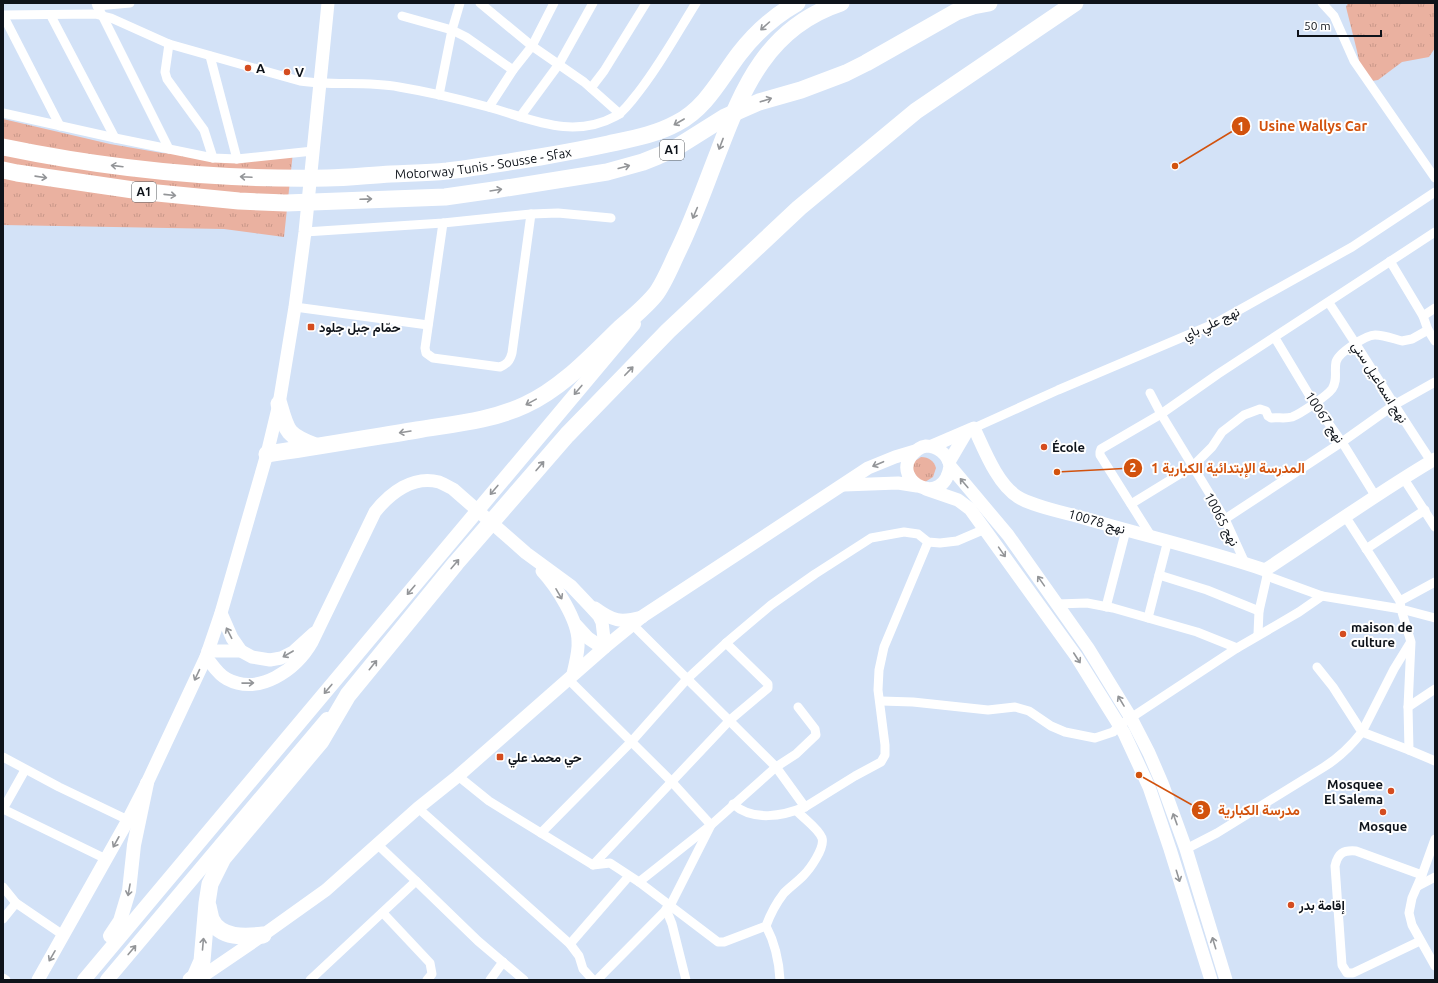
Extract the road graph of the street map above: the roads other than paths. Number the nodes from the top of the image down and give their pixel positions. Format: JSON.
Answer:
{"nodes":[{"id":1,"x":130,"y":3,"type":"edge"},
{"id":2,"x":328,"y":3,"type":"edge"},
{"id":3,"x":460,"y":3,"type":"edge"},
{"id":4,"x":480,"y":3,"type":"edge"},
{"id":5,"x":554,"y":3,"type":"edge"},
{"id":6,"x":593,"y":3,"type":"edge"},
{"id":7,"x":646,"y":3,"type":"edge"},
{"id":8,"x":696,"y":3,"type":"edge"},
{"id":9,"x":797,"y":3,"type":"edge"},
{"id":10,"x":841,"y":3,"type":"edge"},
{"id":11,"x":989,"y":3,"type":"edge"},
{"id":12,"x":1075,"y":3,"type":"edge"},
{"id":13,"x":1322,"y":3,"type":"edge"},
{"id":14,"x":96,"y":4,"type":"edge"},
{"id":15,"x":3,"y":15,"type":"edge"},
{"id":16,"x":51,"y":16,"type":"junction"},
{"id":17,"x":103,"y":16,"type":"junction"},
{"id":18,"x":402,"y":16,"type":"dead end"},
{"id":19,"x":452,"y":30,"type":"junction"},
{"id":20,"x":169,"y":44,"type":"junction"},
{"id":21,"x":532,"y":46,"type":"junction"},
{"id":22,"x":210,"y":56,"type":"junction"},
{"id":23,"x":558,"y":64,"type":"junction"},
{"id":24,"x":513,"y":70,"type":"junction"},
{"id":25,"x":320,"y":84,"type":"junction"},
{"id":26,"x":591,"y":88,"type":"junction"},
{"id":27,"x":440,"y":95,"type":"junction"},
{"id":28,"x":488,"y":107,"type":"junction"},
{"id":29,"x":4,"y":112,"type":"edge"},
{"id":30,"x":620,"y":114,"type":"junction"},
{"id":31,"x":520,"y":117,"type":"junction"},
{"id":32,"x":60,"y":126,"type":"junction"},
{"id":33,"x":115,"y":138,"type":"junction"},
{"id":34,"x":3,"y":146,"type":"edge"},
{"id":35,"x":169,"y":149,"type":"junction"},
{"id":36,"x":313,"y":151,"type":"junction"},
{"id":37,"x":213,"y":158,"type":"junction"},
{"id":38,"x":237,"y":159,"type":"junction"},
{"id":39,"x":3,"y":170,"type":"edge"},
{"id":40,"x":1435,"y":178,"type":"edge"},
{"id":41,"x":1435,"y":192,"type":"edge"},
{"id":42,"x":531,"y":214,"type":"junction"},
{"id":43,"x":611,"y":218,"type":"dead end"},
{"id":44,"x":443,"y":223,"type":"junction"},
{"id":45,"x":305,"y":232,"type":"junction"},
{"id":46,"x":1435,"y":232,"type":"edge"},
{"id":47,"x":1390,"y":262,"type":"junction"},
{"id":48,"x":655,"y":295,"type":"junction"},
{"id":49,"x":1329,"y":303,"type":"junction"},
{"id":50,"x":295,"y":307,"type":"junction"},
{"id":51,"x":1435,"y":308,"type":"edge"},
{"id":52,"x":1423,"y":316,"type":"junction"},
{"id":53,"x":428,"y":325,"type":"junction"},
{"id":54,"x":1428,"y":330,"type":"junction"},
{"id":55,"x":1275,"y":338,"type":"junction"},
{"id":56,"x":1435,"y":341,"type":"edge"},
{"id":57,"x":1356,"y":344,"type":"junction"},
{"id":58,"x":1435,"y":382,"type":"edge"},
{"id":59,"x":1150,"y":394,"type":"dead end"},
{"id":60,"x":1314,"y":403,"type":"junction"},
{"id":61,"x":279,"y":404,"type":"junction"},
{"id":62,"x":1394,"y":405,"type":"junction"},
{"id":63,"x":1161,"y":414,"type":"junction"},
{"id":64,"x":970,"y":430,"type":"junction"},
{"id":65,"x":1342,"y":442,"type":"junction"},
{"id":66,"x":315,"y":446,"type":"junction"},
{"id":67,"x":932,"y":446,"type":"junction"},
{"id":68,"x":915,"y":451,"type":"junction"},
{"id":69,"x":268,"y":454,"type":"junction"},
{"id":70,"x":1433,"y":460,"type":"edge"},
{"id":71,"x":949,"y":464,"type":"junction"},
{"id":72,"x":1193,"y":466,"type":"junction"},
{"id":73,"x":1404,"y":479,"type":"junction"},
{"id":74,"x":843,"y":485,"type":"junction"},
{"id":75,"x":922,"y":487,"type":"junction"},
{"id":76,"x":1376,"y":497,"type":"junction"},
{"id":77,"x":1131,"y":504,"type":"junction"},
{"id":78,"x":1425,"y":510,"type":"junction"},
{"id":79,"x":1345,"y":516,"type":"junction"},
{"id":80,"x":1225,"y":519,"type":"junction"},
{"id":81,"x":1435,"y":527,"type":"edge"},
{"id":82,"x":985,"y":529,"type":"junction"},
{"id":83,"x":1126,"y":530,"type":"junction"},
{"id":84,"x":1151,"y":536,"type":"junction"},
{"id":85,"x":1168,"y":540,"type":"junction"},
{"id":86,"x":928,"y":542,"type":"junction"},
{"id":87,"x":1366,"y":549,"type":"junction"},
{"id":88,"x":526,"y":553,"type":"junction"},
{"id":89,"x":1245,"y":563,"type":"junction"},
{"id":90,"x":1266,"y":573,"type":"junction"},
{"id":91,"x":1159,"y":575,"type":"junction"},
{"id":92,"x":1435,"y":582,"type":"edge"},
{"id":93,"x":1322,"y":596,"type":"junction"},
{"id":94,"x":589,"y":604,"type":"junction"},
{"id":95,"x":1057,"y":604,"type":"junction"},
{"id":96,"x":1401,"y":605,"type":"junction"},
{"id":97,"x":1106,"y":607,"type":"junction"},
{"id":98,"x":1259,"y":611,"type":"junction"},
{"id":99,"x":221,"y":612,"type":"junction"},
{"id":100,"x":1148,"y":618,"type":"junction"},
{"id":101,"x":1435,"y":618,"type":"edge"},
{"id":102,"x":638,"y":620,"type":"junction"},
{"id":103,"x":574,"y":622,"type":"junction"},
{"id":104,"x":318,"y":629,"type":"junction"},
{"id":105,"x":1258,"y":634,"type":"junction"},
{"id":106,"x":1411,"y":642,"type":"junction"},
{"id":107,"x":726,"y":643,"type":"junction"},
{"id":108,"x":604,"y":648,"type":"junction"},
{"id":109,"x":1237,"y":648,"type":"junction"},
{"id":110,"x":241,"y":651,"type":"junction"},
{"id":111,"x":207,"y":654,"type":"junction"},
{"id":112,"x":1317,"y":668,"type":"dead end"},
{"id":113,"x":570,"y":677,"type":"junction"},
{"id":114,"x":687,"y":679,"type":"junction"},
{"id":115,"x":1435,"y":689,"type":"edge"},
{"id":116,"x":348,"y":695,"type":"junction"},
{"id":117,"x":881,"y":702,"type":"junction"},
{"id":118,"x":798,"y":707,"type":"dead end"},
{"id":119,"x":1408,"y":707,"type":"junction"},
{"id":120,"x":1131,"y":718,"type":"junction"},
{"id":121,"x":730,"y":720,"type":"junction"},
{"id":122,"x":1120,"y":725,"type":"junction"},
{"id":123,"x":1362,"y":732,"type":"junction"},
{"id":124,"x":632,"y":741,"type":"junction"},
{"id":125,"x":1409,"y":750,"type":"junction"},
{"id":126,"x":3,"y":757,"type":"edge"},
{"id":127,"x":1435,"y":761,"type":"edge"},
{"id":128,"x":776,"y":767,"type":"junction"},
{"id":129,"x":25,"y":770,"type":"junction"},
{"id":130,"x":458,"y":776,"type":"junction"},
{"id":131,"x":671,"y":782,"type":"junction"},
{"id":132,"x":147,"y":783,"type":"junction"},
{"id":133,"x":733,"y":804,"type":"junction"},
{"id":134,"x":418,"y":808,"type":"junction"},
{"id":135,"x":3,"y":809,"type":"edge"},
{"id":136,"x":801,"y":809,"type":"junction"},
{"id":137,"x":128,"y":820,"type":"junction"},
{"id":138,"x":711,"y":825,"type":"junction"},
{"id":139,"x":541,"y":833,"type":"junction"},
{"id":140,"x":1435,"y":839,"type":"edge"},
{"id":141,"x":378,"y":845,"type":"junction"},
{"id":142,"x":1186,"y":850,"type":"junction"},
{"id":143,"x":106,"y":860,"type":"junction"},
{"id":144,"x":593,"y":865,"type":"junction"},
{"id":145,"x":1422,"y":875,"type":"junction"},
{"id":146,"x":629,"y":876,"type":"junction"},
{"id":147,"x":1434,"y":880,"type":"edge"},
{"id":148,"x":416,"y":881,"type":"junction"},
{"id":149,"x":638,"y":882,"type":"junction"},
{"id":150,"x":1418,"y":886,"type":"junction"},
{"id":151,"x":3,"y":887,"type":"edge"},
{"id":152,"x":16,"y":902,"type":"junction"},
{"id":153,"x":207,"y":903,"type":"junction"},
{"id":154,"x":668,"y":907,"type":"junction"},
{"id":155,"x":383,"y":913,"type":"junction"},
{"id":156,"x":3,"y":919,"type":"edge"},
{"id":157,"x":766,"y":926,"type":"junction"},
{"id":158,"x":63,"y":935,"type":"junction"},
{"id":159,"x":263,"y":936,"type":"junction"},
{"id":160,"x":1420,"y":941,"type":"junction"},
{"id":161,"x":570,"y":944,"type":"junction"},
{"id":162,"x":503,"y":962,"type":"junction"},
{"id":163,"x":1435,"y":966,"type":"edge"},
{"id":164,"x":1348,"y":976,"type":"edge"},
{"id":165,"x":3,"y":978,"type":"edge"},
{"id":166,"x":432,"y":978,"type":"edge"},
{"id":167,"x":200,"y":979,"type":"edge"},
{"id":168,"x":6,"y":980,"type":"edge"},
{"id":169,"x":38,"y":980,"type":"edge"},
{"id":170,"x":83,"y":980,"type":"edge"},
{"id":171,"x":107,"y":980,"type":"edge"},
{"id":172,"x":310,"y":980,"type":"edge"},
{"id":173,"x":490,"y":980,"type":"edge"},
{"id":174,"x":524,"y":980,"type":"edge"},
{"id":175,"x":593,"y":980,"type":"edge"},
{"id":176,"x":597,"y":980,"type":"edge"},
{"id":177,"x":686,"y":980,"type":"edge"},
{"id":178,"x":780,"y":980,"type":"edge"},
{"id":179,"x":1211,"y":980,"type":"edge"},
{"id":180,"x":1226,"y":980,"type":"edge"}],
"edges":[{"from":1,"to":14,"type":"street"},
{"from":2,"to":25,"type":"main road"},
{"from":3,"to":19,"type":"street"},
{"from":4,"to":21,"type":"street"},
{"from":5,"to":21,"type":"street"},
{"from":6,"to":23,"type":"street"},
{"from":7,"to":26,"type":"street"},
{"from":8,"to":30,"type":"street"},
{"from":9,"to":34,"type":"highway","name":"Motorway Tunis - Sousse - Sfax","number":"A1","one_way":true},
{"from":10,"to":48,"type":"highway","one_way":true},
{"from":39,"to":11,"type":"highway","number":"A1","one_way":true},
{"from":116,"to":12,"type":"highway","one_way":true},
{"from":13,"to":40,"type":"street"},
{"from":14,"to":17,"type":"street"},
{"from":15,"to":16,"type":"street"},
{"from":15,"to":32,"type":"street"},
{"from":16,"to":17,"type":"street"},
{"from":16,"to":33,"type":"street"},
{"from":17,"to":20,"type":"street"},
{"from":17,"to":35,"type":"street"},
{"from":18,"to":19,"type":"street"},
{"from":19,"to":24,"type":"street"},
{"from":19,"to":27,"type":"street"},
{"from":20,"to":22,"type":"street"},
{"from":20,"to":37,"type":"street"},
{"from":21,"to":23,"type":"street"},
{"from":21,"to":24,"type":"street"},
{"from":22,"to":25,"type":"street"},
{"from":22,"to":38,"type":"street"},
{"from":23,"to":26,"type":"street"},
{"from":23,"to":31,"type":"street"},
{"from":24,"to":28,"type":"street"},
{"from":25,"to":27,"type":"street"},
{"from":25,"to":36,"type":"main road"},
{"from":26,"to":30,"type":"street"},
{"from":27,"to":28,"type":"street"},
{"from":28,"to":31,"type":"street"},
{"from":29,"to":32,"type":"street"},
{"from":30,"to":31,"type":"street"},
{"from":32,"to":33,"type":"street"},
{"from":33,"to":35,"type":"street"},
{"from":35,"to":37,"type":"street"},
{"from":36,"to":38,"type":"street"},
{"from":36,"to":45,"type":"main road"},
{"from":37,"to":38,"type":"street"},
{"from":41,"to":64,"type":"street","name":"نهج علي باي"},
{"from":42,"to":43,"type":"street"},
{"from":42,"to":44,"type":"street"},
{"from":42,"to":53,"type":"street"},
{"from":44,"to":45,"type":"street"},
{"from":44,"to":53,"type":"street"},
{"from":45,"to":50,"type":"main road"},
{"from":46,"to":47,"type":"street"},
{"from":47,"to":49,"type":"street"},
{"from":47,"to":52,"type":"street"},
{"from":48,"to":66,"type":"highway","one_way":true},
{"from":48,"to":170,"type":"main road","one_way":true},
{"from":49,"to":55,"type":"street"},
{"from":49,"to":57,"type":"street","name":"نهج اسماعيل سني"},
{"from":50,"to":53,"type":"street"},
{"from":50,"to":61,"type":"main road"},
{"from":51,"to":52,"type":"street"},
{"from":52,"to":54,"type":"street"},
{"from":54,"to":56,"type":"street"},
{"from":54,"to":57,"type":"street"},
{"from":55,"to":60,"type":"street","name":"نهج 10067"},
{"from":55,"to":63,"type":"street"},
{"from":57,"to":60,"type":"street"},
{"from":57,"to":62,"type":"street","name":"نهج اسماعيل سني"},
{"from":58,"to":62,"type":"street"},
{"from":59,"to":63,"type":"street","name":"نهج 10065"},
{"from":60,"to":65,"type":"street","name":"نهج 10067"},
{"from":60,"to":72,"type":"street"},
{"from":61,"to":66,"type":"highway"},
{"from":61,"to":69,"type":"main road"},
{"from":62,"to":65,"type":"street"},
{"from":62,"to":70,"type":"street","name":"نهج اسماعيل سني"},
{"from":63,"to":72,"type":"street","name":"نهج 10065"},
{"from":63,"to":77,"type":"street"},
{"from":64,"to":67,"type":"main road","name":"نهج علي باي"},
{"from":64,"to":71,"type":"main road"},
{"from":64,"to":83,"type":"main road","name":"نهج 10078"},
{"from":65,"to":76,"type":"street","name":"نهج 10067"},
{"from":65,"to":80,"type":"street"},
{"from":66,"to":69,"type":"highway"},
{"from":67,"to":68,"type":"main road"},
{"from":67,"to":71,"type":"main road"},
{"from":68,"to":74,"type":"main road","one_way":true},
{"from":68,"to":75,"type":"main road"},
{"from":69,"to":99,"type":"main road"},
{"from":70,"to":73,"type":"main road"},
{"from":71,"to":75,"type":"main road"},
{"from":95,"to":71,"type":"main road","one_way":true},
{"from":72,"to":77,"type":"street"},
{"from":72,"to":80,"type":"street","name":"نهج 10065"},
{"from":73,"to":76,"type":"main road"},
{"from":73,"to":78,"type":"street"},
{"from":74,"to":75,"type":"main road"},
{"from":74,"to":102,"type":"main road"},
{"from":75,"to":82,"type":"main road"},
{"from":76,"to":79,"type":"main road"},
{"from":77,"to":84,"type":"street"},
{"from":78,"to":81,"type":"street"},
{"from":78,"to":87,"type":"street"},
{"from":79,"to":87,"type":"street"},
{"from":79,"to":90,"type":"main road"},
{"from":80,"to":89,"type":"street","name":"نهج 10065"},
{"from":82,"to":86,"type":"street"},
{"from":82,"to":122,"type":"main road","one_way":true},
{"from":83,"to":84,"type":"main road","name":"نهج 10078"},
{"from":83,"to":97,"type":"street"},
{"from":84,"to":85,"type":"main road","name":"نهج 10078"},
{"from":85,"to":89,"type":"main road","name":"نهج 10078"},
{"from":85,"to":91,"type":"street"},
{"from":86,"to":107,"type":"street"},
{"from":86,"to":117,"type":"street"},
{"from":87,"to":96,"type":"street"},
{"from":88,"to":94,"type":"main road"},
{"from":88,"to":103,"type":"main road","one_way":true},
{"from":88,"to":104,"type":"main road"},
{"from":89,"to":90,"type":"main road","name":"نهج 10078"},
{"from":90,"to":93,"type":"street","name":"نهج 10078"},
{"from":90,"to":98,"type":"street"},
{"from":91,"to":98,"type":"street"},
{"from":91,"to":100,"type":"street"},
{"from":92,"to":96,"type":"street"},
{"from":93,"to":96,"type":"street","name":"نهج 10078"},
{"from":93,"to":105,"type":"street"},
{"from":94,"to":102,"type":"main road"},
{"from":94,"to":108,"type":"main road"},
{"from":95,"to":97,"type":"street"},
{"from":120,"to":95,"type":"main road","one_way":true},
{"from":96,"to":101,"type":"street","name":"نهج 10078"},
{"from":96,"to":106,"type":"street"},
{"from":97,"to":100,"type":"street"},
{"from":98,"to":105,"type":"street"},
{"from":110,"to":99,"type":"main road","one_way":true},
{"from":99,"to":111,"type":"main road"},
{"from":100,"to":109,"type":"street"},
{"from":102,"to":108,"type":"main road"},
{"from":102,"to":114,"type":"street"},
{"from":103,"to":108,"type":"main road"},
{"from":103,"to":113,"type":"main road"},
{"from":104,"to":110,"type":"main road","one_way":true},
{"from":111,"to":104,"type":"main road","one_way":true},
{"from":105,"to":109,"type":"street"},
{"from":106,"to":119,"type":"street"},
{"from":106,"to":123,"type":"street"},
{"from":107,"to":114,"type":"street"},
{"from":107,"to":121,"type":"street"},
{"from":108,"to":113,"type":"main road"},
{"from":109,"to":120,"type":"street"},
{"from":110,"to":111,"type":"main road"},
{"from":111,"to":132,"type":"main road","one_way":true},
{"from":112,"to":123,"type":"street"},
{"from":113,"to":124,"type":"street"},
{"from":113,"to":130,"type":"main road"},
{"from":114,"to":121,"type":"street"},
{"from":114,"to":124,"type":"street"},
{"from":115,"to":119,"type":"street"},
{"from":116,"to":153,"type":"highway"},
{"from":171,"to":116,"type":"main road","one_way":true},
{"from":117,"to":122,"type":"street"},
{"from":117,"to":136,"type":"street"},
{"from":118,"to":128,"type":"street"},
{"from":119,"to":125,"type":"street"},
{"from":120,"to":122,"type":"street"},
{"from":142,"to":120,"type":"main road","one_way":true},
{"from":121,"to":128,"type":"street"},
{"from":121,"to":131,"type":"street"},
{"from":122,"to":179,"type":"main road","one_way":true},
{"from":123,"to":125,"type":"street"},
{"from":123,"to":142,"type":"street"},
{"from":124,"to":131,"type":"street"},
{"from":124,"to":139,"type":"street"},
{"from":125,"to":127,"type":"street"},
{"from":126,"to":129,"type":"street"},
{"from":128,"to":133,"type":"street"},
{"from":128,"to":136,"type":"street"},
{"from":129,"to":135,"type":"street"},
{"from":129,"to":137,"type":"street"},
{"from":130,"to":134,"type":"main road"},
{"from":130,"to":139,"type":"street"},
{"from":131,"to":138,"type":"street"},
{"from":131,"to":144,"type":"street"},
{"from":132,"to":137,"type":"main road"},
{"from":132,"to":170,"type":"main road","one_way":true},
{"from":133,"to":136,"type":"street"},
{"from":133,"to":138,"type":"street"},
{"from":134,"to":141,"type":"main road"},
{"from":134,"to":161,"type":"street"},
{"from":135,"to":143,"type":"street"},
{"from":136,"to":157,"type":"street"},
{"from":137,"to":143,"type":"main road","one_way":true},
{"from":138,"to":149,"type":"street"},
{"from":138,"to":154,"type":"street"},
{"from":139,"to":144,"type":"street"},
{"from":140,"to":145,"type":"street"},
{"from":141,"to":148,"type":"street"},
{"from":141,"to":159,"type":"main road"},
{"from":180,"to":142,"type":"main road","one_way":true},
{"from":143,"to":158,"type":"main road"},
{"from":144,"to":146,"type":"street"},
{"from":145,"to":150,"type":"street"},
{"from":145,"to":164,"type":"street"},
{"from":146,"to":149,"type":"street"},
{"from":146,"to":161,"type":"street"},
{"from":147,"to":150,"type":"street"},
{"from":148,"to":155,"type":"street"},
{"from":148,"to":162,"type":"street"},
{"from":149,"to":154,"type":"street"},
{"from":150,"to":160,"type":"street"},
{"from":151,"to":152,"type":"street"},
{"from":152,"to":156,"type":"street"},
{"from":152,"to":158,"type":"street"},
{"from":153,"to":159,"type":"highway"},
{"from":167,"to":153,"type":"highway","one_way":true},
{"from":154,"to":157,"type":"street"},
{"from":154,"to":176,"type":"street"},
{"from":154,"to":177,"type":"street"},
{"from":155,"to":166,"type":"street"},
{"from":155,"to":172,"type":"street"},
{"from":157,"to":178,"type":"street"},
{"from":158,"to":169,"type":"main road","one_way":true},
{"from":159,"to":167,"type":"main road"},
{"from":160,"to":163,"type":"street"},
{"from":160,"to":164,"type":"street"},
{"from":161,"to":175,"type":"street"},
{"from":162,"to":173,"type":"street"},
{"from":162,"to":174,"type":"street"},
{"from":165,"to":168,"type":"street"}]}
